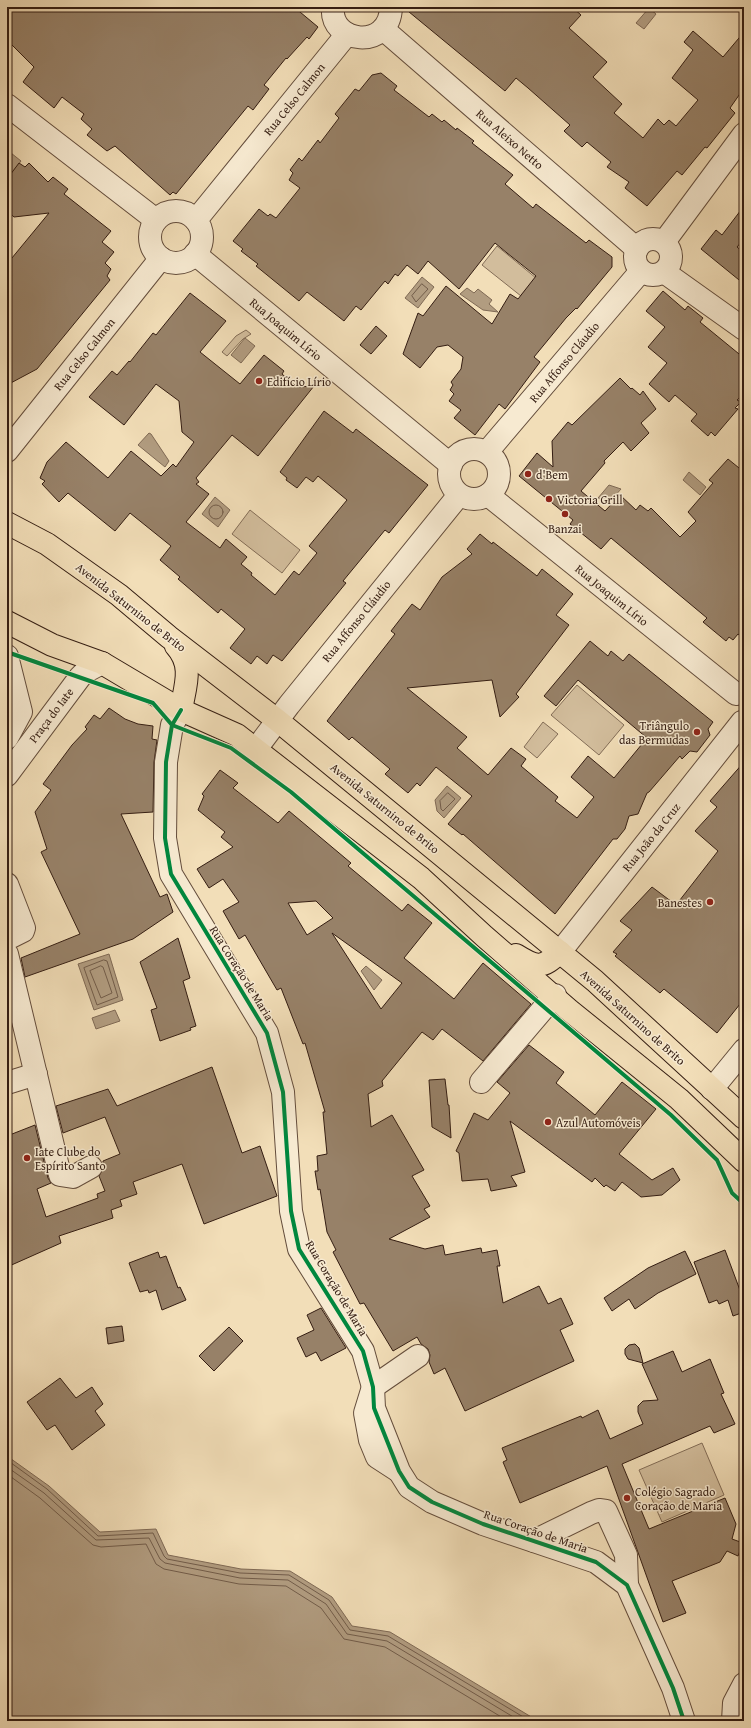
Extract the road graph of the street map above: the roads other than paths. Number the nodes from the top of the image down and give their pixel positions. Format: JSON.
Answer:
{"nodes":[{"id":1,"x":333,"y":7,"type":"edge"},
{"id":2,"x":391,"y":7,"type":"edge"},
{"id":3,"x":383,"y":29,"type":"junction"},
{"id":4,"x":347,"y":34,"type":"junction"},
{"id":5,"x":7,"y":105,"type":"edge"},
{"id":6,"x":744,"y":134,"type":"edge"},
{"id":7,"x":156,"y":220,"type":"junction"},
{"id":8,"x":196,"y":220,"type":"junction"},
{"id":9,"x":664,"y":242,"type":"junction"},
{"id":10,"x":637,"y":249,"type":"junction"},
{"id":11,"x":195,"y":254,"type":"junction"},
{"id":12,"x":161,"y":258,"type":"junction"},
{"id":13,"x":641,"y":271,"type":"junction"},
{"id":14,"x":664,"y":272,"type":"junction"},
{"id":15,"x":744,"y":329,"type":"edge"},
{"id":16,"x":7,"y":450,"type":"edge"},
{"id":17,"x":487,"y":452,"type":"junction"},
{"id":18,"x":450,"y":465,"type":"junction"},
{"id":19,"x":460,"y":495,"type":"junction"},
{"id":20,"x":488,"y":495,"type":"junction"},
{"id":21,"x":7,"y":523,"type":"edge"},
{"id":22,"x":7,"y":622,"type":"edge"},
{"id":23,"x":169,"y":637,"type":"junction"},
{"id":24,"x":7,"y":656,"type":"edge"},
{"id":25,"x":102,"y":663,"type":"junction"},
{"id":26,"x":740,"y":689,"type":"edge"},
{"id":27,"x":181,"y":710,"type":"junction"},
{"id":28,"x":277,"y":720,"type":"junction"},
{"id":29,"x":743,"y":723,"type":"edge"},
{"id":30,"x":7,"y":738,"type":"edge"},
{"id":31,"x":256,"y":749,"type":"junction"},
{"id":32,"x":7,"y":774,"type":"edge"},
{"id":33,"x":7,"y":884,"type":"edge"},
{"id":34,"x":484,"y":936,"type":"junction"},
{"id":35,"x":7,"y":939,"type":"edge"},
{"id":36,"x":560,"y":952,"type":"junction"},
{"id":37,"x":7,"y":954,"type":"edge"},
{"id":38,"x":555,"y":995,"type":"junction"},
{"id":39,"x":744,"y":1050,"type":"edge"},
{"id":40,"x":36,"y":1074,"type":"junction"},
{"id":41,"x":481,"y":1082,"type":"dead end"},
{"id":42,"x":7,"y":1083,"type":"edge"},
{"id":43,"x":712,"y":1089,"type":"junction"},
{"id":44,"x":744,"y":1118,"type":"edge"},
{"id":45,"x":744,"y":1161,"type":"edge"},
{"id":46,"x":91,"y":1167,"type":"dead end"},
{"id":47,"x":418,"y":1356,"type":"dead end"},
{"id":48,"x":374,"y":1387,"type":"junction"},
{"id":49,"x":534,"y":1541,"type":"junction"},
{"id":50,"x":627,"y":1585,"type":"junction"},
{"id":51,"x":744,"y":1684,"type":"edge"},
{"id":52,"x":684,"y":1721,"type":"edge"},
{"id":53,"x":733,"y":1721,"type":"edge"}],
"edges":[{"from":1,"to":4,"type":"street"},
{"from":2,"to":3,"type":"street"},
{"from":3,"to":4,"type":"street"},
{"from":3,"to":10,"type":"street","name":"Rua Aleixo Netto"},
{"from":4,"to":8,"type":"street","name":"Rua Celso Calmon"},
{"from":5,"to":7,"type":"street"},
{"from":6,"to":9,"type":"street"},
{"from":7,"to":8,"type":"street"},
{"from":7,"to":12,"type":"street"},
{"from":8,"to":11,"type":"street"},
{"from":9,"to":10,"type":"street"},
{"from":9,"to":14,"type":"street"},
{"from":10,"to":13,"type":"street"},
{"from":11,"to":12,"type":"street"},
{"from":11,"to":18,"type":"street","name":"Rua Joaquim Lírio"},
{"from":12,"to":16,"type":"street","name":"Rua Celso Calmon"},
{"from":13,"to":14,"type":"street"},
{"from":13,"to":17,"type":"street","name":"Rua Affonso Cláudio"},
{"from":14,"to":15,"type":"street"},
{"from":17,"to":18,"type":"street"},
{"from":17,"to":20,"type":"street"},
{"from":18,"to":19,"type":"street"},
{"from":19,"to":20,"type":"street"},
{"from":19,"to":28,"type":"street","name":"Rua Affonso Cláudio"},
{"from":20,"to":26,"type":"street","name":"Rua Joaquim Lírio"},
{"from":21,"to":23,"type":"main road","name":"Avenida Saturnino de Brito"},
{"from":22,"to":25,"type":"main road"},
{"from":23,"to":27,"type":"main road"},
{"from":23,"to":28,"type":"main road","name":"Avenida Saturnino de Brito"},
{"from":24,"to":30,"type":"street","name":"Praça do Iate"},
{"from":25,"to":27,"type":"main road"},
{"from":25,"to":32,"type":"street","name":"Praça do Iate"},
{"from":26,"to":29,"type":"street"},
{"from":27,"to":31,"type":"main road"},
{"from":27,"to":48,"type":"street","name":"Rua Coração de Maria"},
{"from":28,"to":31,"type":"street","name":"Rua Affonso Cláudio"},
{"from":28,"to":36,"type":"main road","name":"Avenida Saturnino de Brito"},
{"from":29,"to":36,"type":"street","name":"Rua João da Cruz"},
{"from":31,"to":34,"type":"main road"},
{"from":33,"to":35,"type":"street"},
{"from":34,"to":36,"type":"main road"},
{"from":34,"to":38,"type":"main road"},
{"from":36,"to":43,"type":"main road","name":"Avenida Saturnino de Brito"},
{"from":37,"to":40,"type":"street"},
{"from":38,"to":41,"type":"street"},
{"from":38,"to":45,"type":"main road"},
{"from":39,"to":43,"type":"street"},
{"from":40,"to":42,"type":"street"},
{"from":40,"to":46,"type":"street"},
{"from":43,"to":44,"type":"main road","name":"Avenida Saturnino de Brito"},
{"from":47,"to":48,"type":"street"},
{"from":48,"to":49,"type":"street","name":"Rua Coração de Maria"},
{"from":49,"to":50,"type":"street","name":"Rua Coração de Maria"},
{"from":49,"to":50,"type":"street"},
{"from":50,"to":52,"type":"street","name":"Rua Coração de Maria"},
{"from":51,"to":53,"type":"street"}]}
